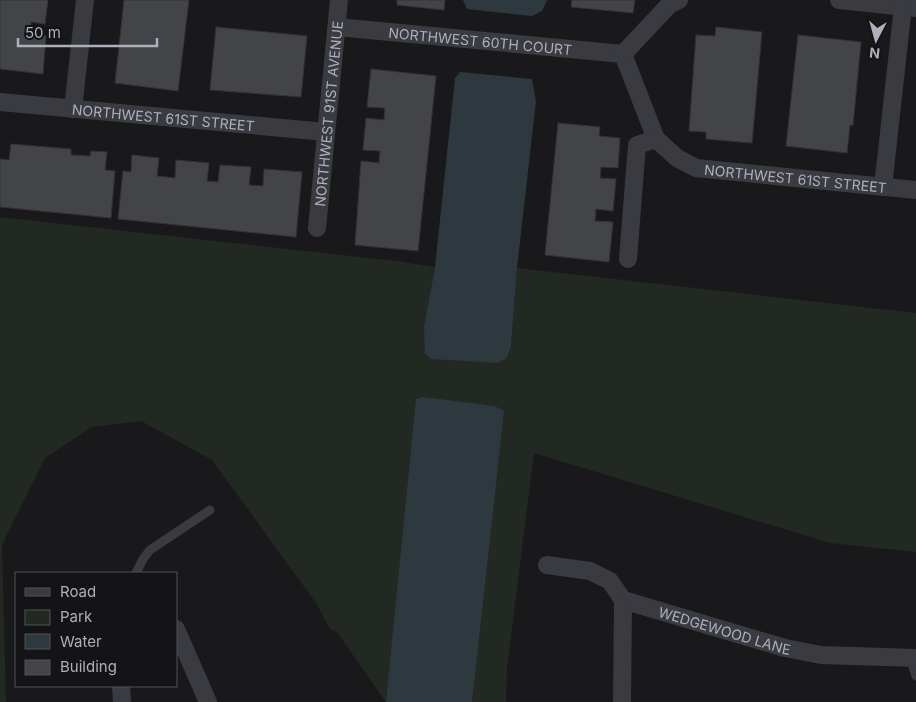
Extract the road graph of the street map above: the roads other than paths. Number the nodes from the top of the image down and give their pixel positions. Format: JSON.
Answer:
{"nodes":[{"id":1,"x":85,"y":0,"type":"edge"},
{"id":2,"x":339,"y":0,"type":"edge"},
{"id":3,"x":679,"y":0,"type":"edge"},
{"id":4,"x":840,"y":0,"type":"edge"},
{"id":5,"x":909,"y":7,"type":"edge"},
{"id":6,"x":658,"y":9,"type":"edge"},
{"id":7,"x":337,"y":27,"type":"junction"},
{"id":8,"x":623,"y":54,"type":"junction"},
{"id":9,"x":0,"y":102,"type":"edge"},
{"id":10,"x":73,"y":109,"type":"junction"},
{"id":11,"x":326,"y":132,"type":"junction"},
{"id":12,"x":656,"y":139,"type":"junction"},
{"id":13,"x":883,"y":187,"type":"junction"},
{"id":14,"x":916,"y":190,"type":"edge"},
{"id":15,"x":317,"y":228,"type":"dead end"},
{"id":16,"x":628,"y":259,"type":"dead end"},
{"id":17,"x":210,"y":510,"type":"dead end"},
{"id":18,"x":547,"y":565,"type":"dead end"},
{"id":19,"x":136,"y":572,"type":"edge"},
{"id":20,"x":623,"y":600,"type":"junction"},
{"id":21,"x":179,"y":640,"type":"edge"},
{"id":22,"x":913,"y":658,"type":"edge"},
{"id":23,"x":916,"y":676,"type":"edge"},
{"id":24,"x":121,"y":687,"type":"edge"},
{"id":25,"x":122,"y":702,"type":"edge"},
{"id":26,"x":208,"y":702,"type":"edge"},
{"id":27,"x":622,"y":702,"type":"edge"}],
"edges":[{"from":1,"to":10,"type":"street"},
{"from":2,"to":7,"type":"street","name":"NORTHWEST 91ST AVENUE"},
{"from":3,"to":6,"type":"street"},
{"from":4,"to":5,"type":"street"},
{"from":5,"to":13,"type":"street"},
{"from":6,"to":8,"type":"street"},
{"from":7,"to":8,"type":"street","name":"NORTHWEST 60TH COURT"},
{"from":7,"to":11,"type":"street","name":"NORTHWEST 91ST AVENUE"},
{"from":8,"to":12,"type":"street","name":"NORTHWEST 61ST STREET"},
{"from":9,"to":10,"type":"street","name":"NORTHWEST 61ST STREET"},
{"from":10,"to":11,"type":"street","name":"NORTHWEST 61ST STREET"},
{"from":11,"to":15,"type":"street","name":"NORTHWEST 91ST AVENUE"},
{"from":12,"to":13,"type":"street","name":"NORTHWEST 61ST STREET"},
{"from":12,"to":16,"type":"street"},
{"from":13,"to":14,"type":"street","name":"NORTHWEST 61ST STREET"},
{"from":17,"to":19,"type":"lane"},
{"from":18,"to":20,"type":"street"},
{"from":20,"to":22,"type":"street","name":"WEDGEWOOD LANE"},
{"from":20,"to":27,"type":"street"},
{"from":21,"to":26,"type":"street"},
{"from":22,"to":23,"type":"lane"},
{"from":24,"to":25,"type":"street"}]}
